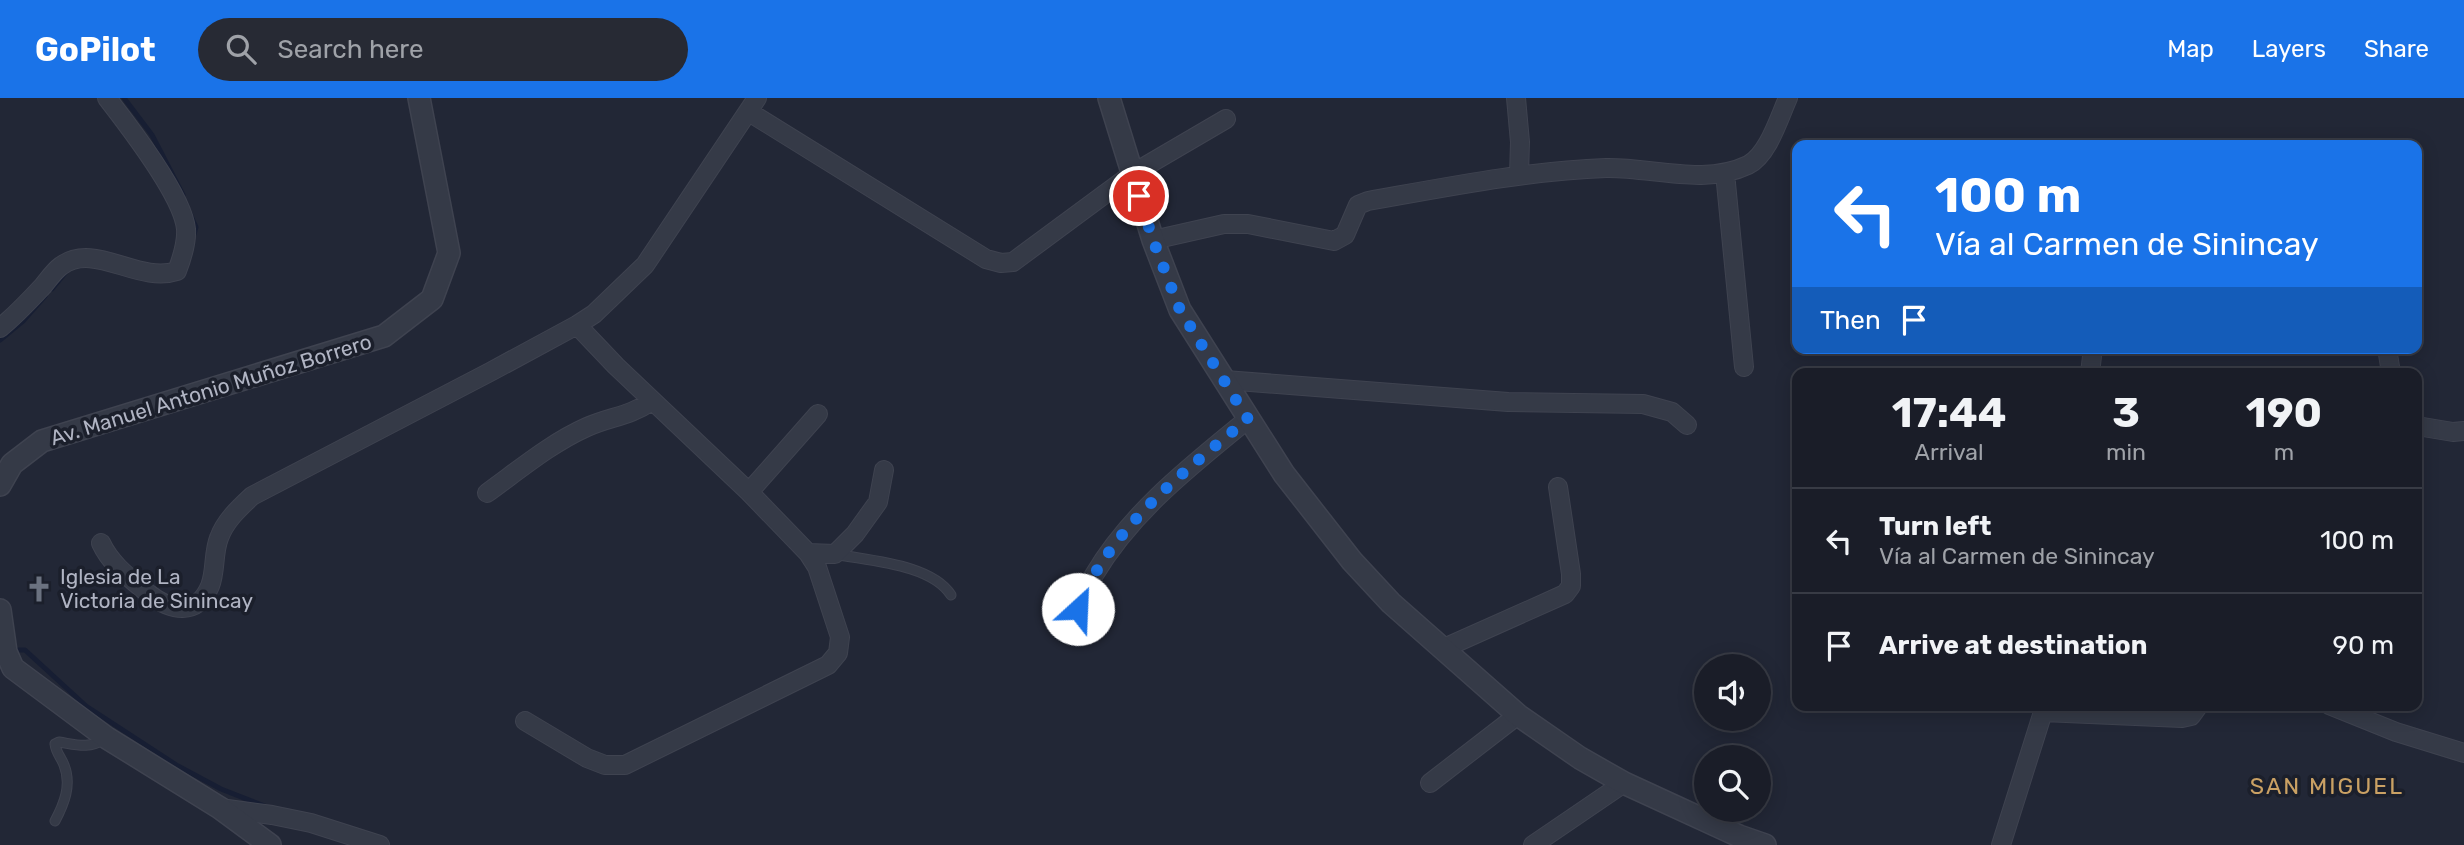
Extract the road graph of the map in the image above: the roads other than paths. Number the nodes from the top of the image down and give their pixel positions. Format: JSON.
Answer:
{"nodes":[{"id":1,"x":107,"y":98,"type":"edge"},
{"id":2,"x":419,"y":98,"type":"edge"},
{"id":3,"x":1109,"y":98,"type":"edge"},
{"id":4,"x":1516,"y":98,"type":"edge"},
{"id":5,"x":1788,"y":98,"type":"edge"},
{"id":6,"x":753,"y":105,"type":"edge"},
{"id":7,"x":1226,"y":119,"type":"dead end"},
{"id":8,"x":1725,"y":173,"type":"junction"},
{"id":9,"x":1132,"y":174,"type":"junction"},
{"id":10,"x":1519,"y":175,"type":"junction"},
{"id":11,"x":1153,"y":240,"type":"junction"},
{"id":12,"x":577,"y":325,"type":"junction"},
{"id":13,"x":0,"y":328,"type":"edge"},
{"id":14,"x":1744,"y":367,"type":"dead end"},
{"id":15,"x":1225,"y":380,"type":"junction"},
{"id":16,"x":652,"y":401,"type":"junction"},
{"id":17,"x":818,"y":415,"type":"dead end"},
{"id":18,"x":1248,"y":419,"type":"junction"},
{"id":19,"x":1687,"y":425,"type":"dead end"},
{"id":20,"x":2422,"y":427,"type":"edge"},
{"id":21,"x":2464,"y":431,"type":"edge"},
{"id":22,"x":884,"y":470,"type":"dead end"},
{"id":23,"x":0,"y":485,"type":"edge"},
{"id":24,"x":1558,"y":487,"type":"dead end"},
{"id":25,"x":486,"y":492,"type":"dead end"},
{"id":26,"x":749,"y":492,"type":"junction"},
{"id":27,"x":101,"y":543,"type":"dead end"},
{"id":28,"x":808,"y":553,"type":"junction"},
{"id":29,"x":835,"y":554,"type":"junction"},
{"id":30,"x":951,"y":595,"type":"dead end"},
{"id":31,"x":1078,"y":609,"type":"dead end"},
{"id":32,"x":0,"y":610,"type":"edge"},
{"id":33,"x":1442,"y":649,"type":"junction"},
{"id":34,"x":3,"y":654,"type":"edge"},
{"id":35,"x":2043,"y":711,"type":"edge"},
{"id":36,"x":2085,"y":711,"type":"edge"},
{"id":37,"x":2195,"y":711,"type":"edge"},
{"id":38,"x":2344,"y":711,"type":"edge"},
{"id":39,"x":1518,"y":715,"type":"junction"},
{"id":40,"x":525,"y":721,"type":"dead end"},
{"id":41,"x":107,"y":738,"type":"junction"},
{"id":42,"x":2464,"y":753,"type":"edge"},
{"id":43,"x":1430,"y":783,"type":"dead end"},
{"id":44,"x":1624,"y":783,"type":"junction"},
{"id":45,"x":220,"y":808,"type":"junction"},
{"id":46,"x":55,"y":821,"type":"dead end"},
{"id":47,"x":270,"y":845,"type":"edge"},
{"id":48,"x":380,"y":845,"type":"edge"},
{"id":49,"x":1533,"y":845,"type":"edge"},
{"id":50,"x":1765,"y":845,"type":"edge"},
{"id":51,"x":2001,"y":845,"type":"edge"}],
"edges":[{"from":1,"to":13,"type":"street"},
{"from":2,"to":23,"type":"street","name":"Av. Manuel Antonio Muñoz Borrero"},
{"from":3,"to":9,"type":"street"},
{"from":4,"to":10,"type":"street"},
{"from":5,"to":8,"type":"street"},
{"from":6,"to":9,"type":"street"},
{"from":6,"to":12,"type":"street"},
{"from":7,"to":9,"type":"street"},
{"from":8,"to":10,"type":"street"},
{"from":8,"to":14,"type":"street"},
{"from":9,"to":11,"type":"street"},
{"from":10,"to":11,"type":"street"},
{"from":11,"to":15,"type":"street"},
{"from":12,"to":16,"type":"street"},
{"from":12,"to":27,"type":"street"},
{"from":15,"to":18,"type":"street"},
{"from":15,"to":19,"type":"street"},
{"from":16,"to":25,"type":"street"},
{"from":16,"to":26,"type":"street"},
{"from":17,"to":26,"type":"street"},
{"from":18,"to":31,"type":"street"},
{"from":18,"to":33,"type":"street"},
{"from":20,"to":21,"type":"street"},
{"from":22,"to":29,"type":"street"},
{"from":24,"to":33,"type":"street"},
{"from":26,"to":28,"type":"street"},
{"from":28,"to":29,"type":"street"},
{"from":28,"to":40,"type":"street"},
{"from":29,"to":30,"type":"lane"},
{"from":32,"to":34,"type":"street"},
{"from":33,"to":39,"type":"street"},
{"from":34,"to":41,"type":"street"},
{"from":35,"to":51,"type":"street"},
{"from":36,"to":37,"type":"street"},
{"from":38,"to":42,"type":"street"},
{"from":39,"to":43,"type":"street"},
{"from":39,"to":44,"type":"street"},
{"from":41,"to":45,"type":"street"},
{"from":41,"to":46,"type":"lane"},
{"from":44,"to":49,"type":"street"},
{"from":44,"to":50,"type":"street"},
{"from":45,"to":47,"type":"street"},
{"from":45,"to":48,"type":"street"}]}
